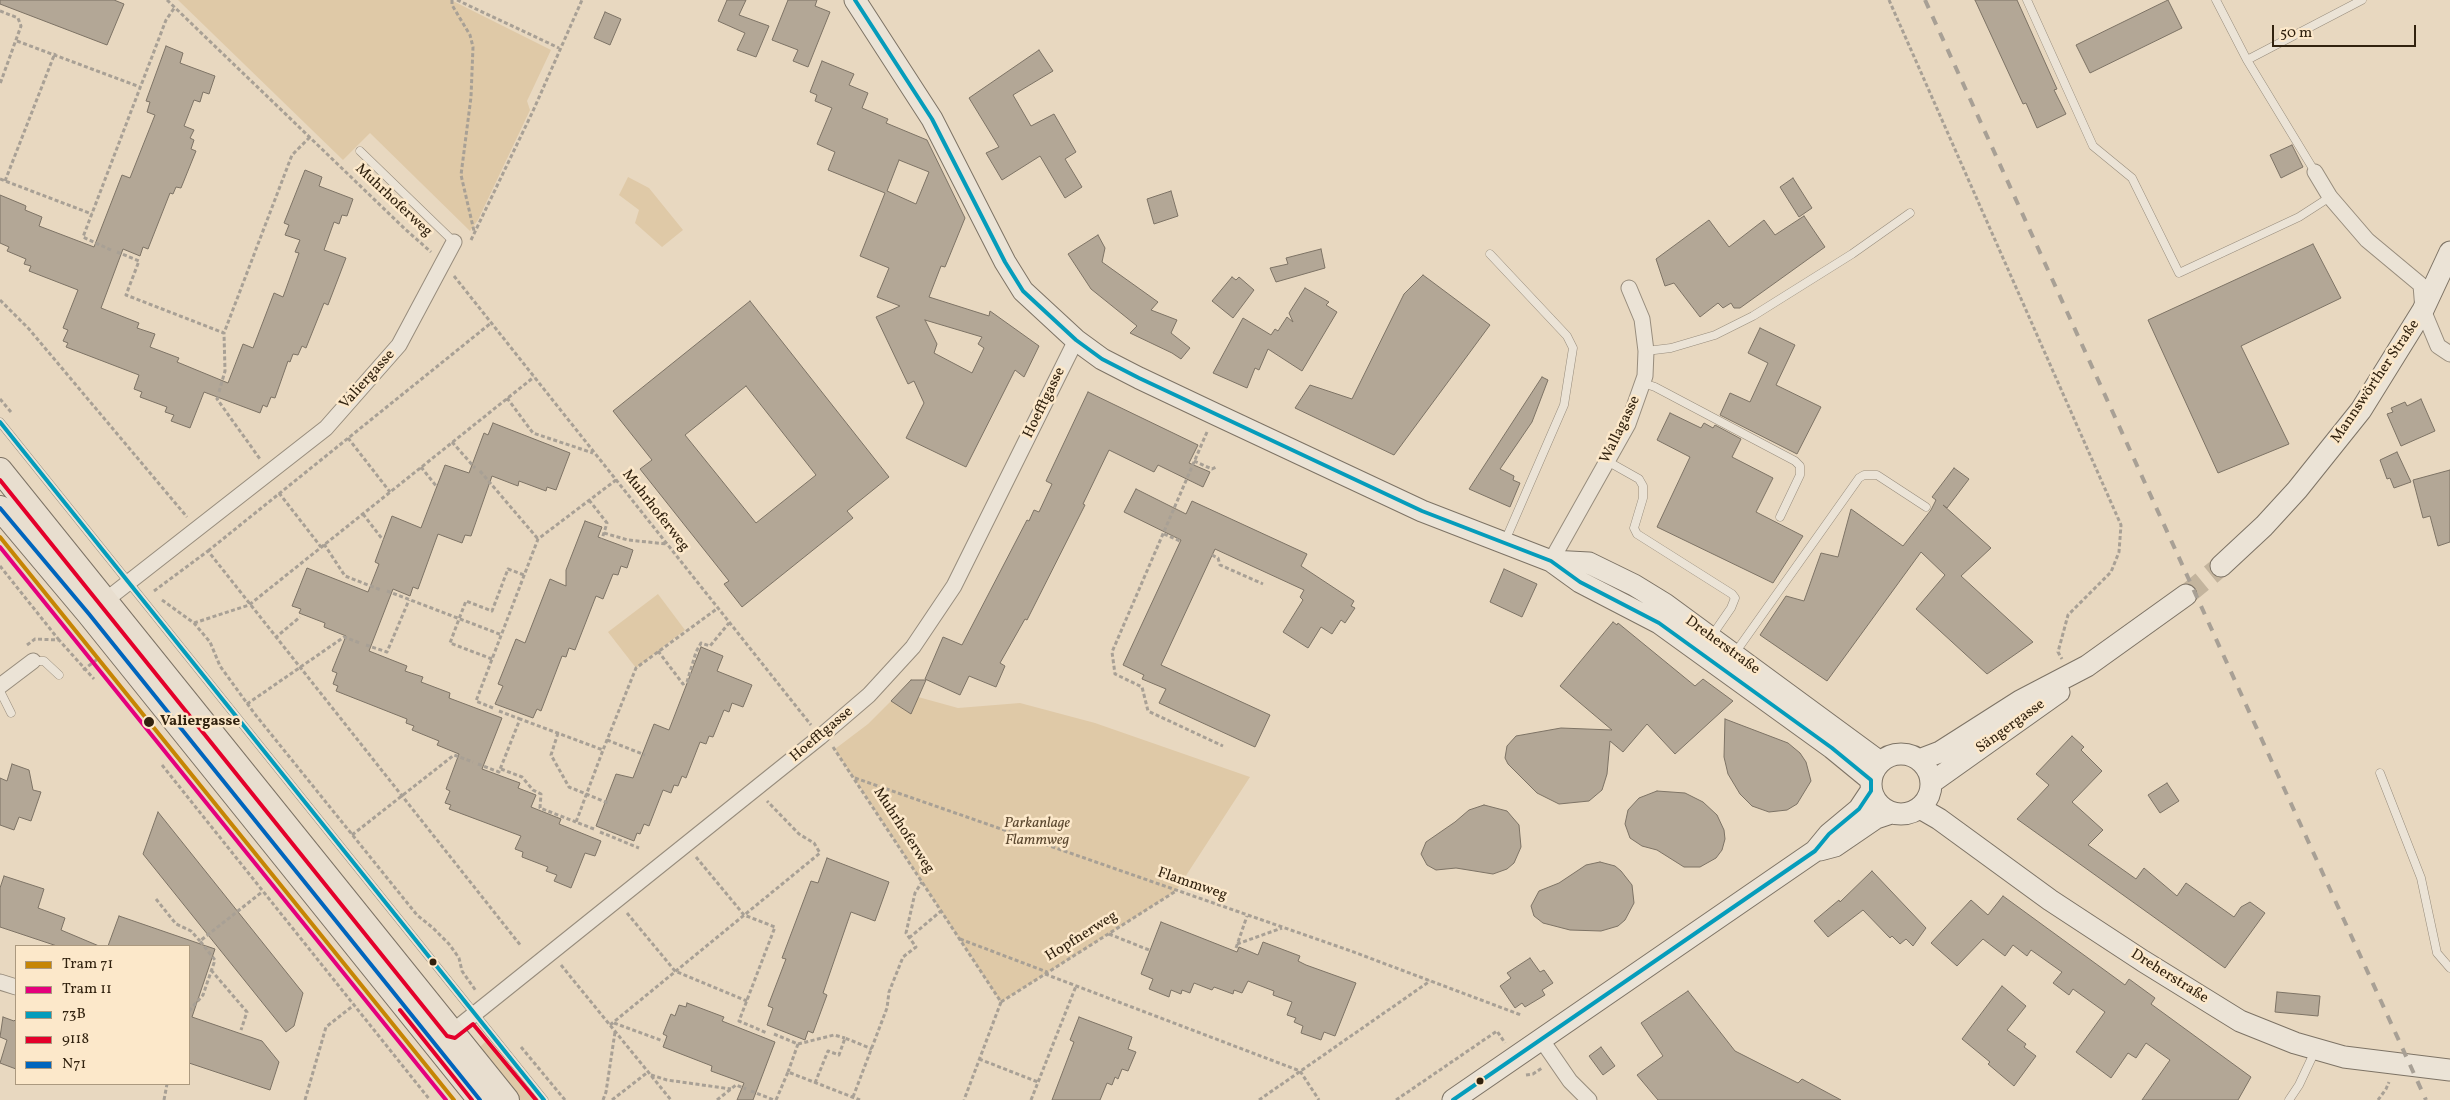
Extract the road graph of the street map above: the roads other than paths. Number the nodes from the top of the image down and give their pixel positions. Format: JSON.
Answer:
{"nodes":[{"id":1,"x":855,"y":0,"type":"edge"},
{"id":2,"x":2026,"y":0,"type":"edge"},
{"id":3,"x":2216,"y":0,"type":"edge"},
{"id":4,"x":2362,"y":0,"type":"edge"},
{"id":5,"x":2246,"y":60,"type":"junction"},
{"id":6,"x":360,"y":151,"type":"dead end"},
{"id":7,"x":2315,"y":172,"type":"joint"},
{"id":8,"x":2330,"y":198,"type":"junction"},
{"id":9,"x":1910,"y":213,"type":"dead end"},
{"id":10,"x":460,"y":245,"type":"joint"},
{"id":11,"x":2450,"y":252,"type":"edge"},
{"id":12,"x":1490,"y":254,"type":"dead end"},
{"id":13,"x":1629,"y":288,"type":"dead end"},
{"id":14,"x":2423,"y":310,"type":"junction"},
{"id":15,"x":1076,"y":340,"type":"junction"},
{"id":16,"x":1646,"y":351,"type":"junction"},
{"id":17,"x":2450,"y":354,"type":"edge"},
{"id":18,"x":1643,"y":384,"type":"junction"},
{"id":19,"x":0,"y":422,"type":"edge"},
{"id":20,"x":1607,"y":461,"type":"junction"},
{"id":21,"x":0,"y":470,"type":"edge"},
{"id":22,"x":1926,"y":507,"type":"dead end"},
{"id":23,"x":0,"y":508,"type":"edge"},
{"id":24,"x":1780,"y":517,"type":"dead end"},
{"id":25,"x":1504,"y":543,"type":"junction"},
{"id":26,"x":1551,"y":562,"type":"junction"},
{"id":27,"x":2221,"y":566,"type":"tunnel mouth"},
{"id":28,"x":134,"y":579,"type":"junction"},
{"id":29,"x":2186,"y":595,"type":"tunnel mouth"},
{"id":30,"x":106,"y":600,"type":"junction"},
{"id":31,"x":1710,"y":638,"type":"junction"},
{"id":32,"x":1734,"y":655,"type":"junction"},
{"id":33,"x":33,"y":661,"type":"joint"},
{"id":34,"x":2079,"y":670,"type":"junction"},
{"id":35,"x":59,"y":675,"type":"dead end"},
{"id":36,"x":0,"y":686,"type":"edge"},
{"id":37,"x":0,"y":691,"type":"edge"},
{"id":38,"x":11,"y":713,"type":"dead end"},
{"id":39,"x":1919,"y":760,"type":"junction"},
{"id":40,"x":2380,"y":773,"type":"dead end"},
{"id":41,"x":1874,"y":777,"type":"junction"},
{"id":42,"x":1931,"y":783,"type":"junction"},
{"id":43,"x":1920,"y":808,"type":"junction"},
{"id":44,"x":1891,"y":813,"type":"junction"},
{"id":45,"x":1815,"y":851,"type":"junction"},
{"id":46,"x":2450,"y":968,"type":"edge"},
{"id":47,"x":0,"y":982,"type":"edge"},
{"id":48,"x":15,"y":987,"type":"edge"},
{"id":49,"x":474,"y":1014,"type":"junction"},
{"id":50,"x":452,"y":1032,"type":"junction"},
{"id":51,"x":1541,"y":1039,"type":"junction"},
{"id":52,"x":2316,"y":1050,"type":"junction"},
{"id":53,"x":2450,"y":1070,"type":"edge"},
{"id":54,"x":480,"y":1100,"type":"edge"},
{"id":55,"x":507,"y":1100,"type":"edge"},
{"id":56,"x":544,"y":1100,"type":"edge"},
{"id":57,"x":1453,"y":1100,"type":"edge"},
{"id":58,"x":1589,"y":1100,"type":"edge"},
{"id":59,"x":2289,"y":1100,"type":"edge"}],
"edges":[{"from":1,"to":15,"type":"street","name":"Dreherstraße"},
{"from":2,"to":8,"type":"lane"},
{"from":3,"to":5,"type":"lane"},
{"from":4,"to":5,"type":"lane"},
{"from":5,"to":7,"type":"lane"},
{"from":6,"to":10,"type":"lane"},
{"from":7,"to":8,"type":"street"},
{"from":8,"to":14,"type":"street"},
{"from":9,"to":16,"type":"lane"},
{"from":10,"to":28,"type":"street","name":"Valiergasse"},
{"from":11,"to":14,"type":"street","name":"Mannswörther Straße"},
{"from":12,"to":25,"type":"lane"},
{"from":13,"to":16,"type":"street","name":"Wallagasse"},
{"from":14,"to":17,"type":"street"},
{"from":14,"to":27,"type":"street","name":"Mannswörther Straße"},
{"from":15,"to":25,"type":"street","name":"Dreherstraße"},
{"from":15,"to":49,"type":"street","name":"Hoefftgasse"},
{"from":16,"to":18,"type":"street","name":"Wallagasse"},
{"from":18,"to":20,"type":"street","name":"Wallagasse"},
{"from":18,"to":24,"type":"lane"},
{"from":19,"to":28,"type":"lane"},
{"from":20,"to":26,"type":"street","name":"Wallagasse"},
{"from":20,"to":31,"type":"lane"},
{"from":21,"to":30,"type":"main road"},
{"from":22,"to":32,"type":"lane"},
{"from":23,"to":54,"type":"main road"},
{"from":25,"to":26,"type":"street","name":"Dreherstraße"},
{"from":26,"to":31,"type":"street","name":"Dreherstraße"},
{"from":26,"to":41,"type":"street","name":"Dreherstraße"},
{"from":28,"to":30,"type":"street","name":"Valiergasse"},
{"from":28,"to":49,"type":"lane"},
{"from":29,"to":34,"type":"street","name":"Sängergasse"},
{"from":30,"to":50,"type":"main road"},
{"from":31,"to":32,"type":"street","name":"Dreherstraße"},
{"from":32,"to":41,"type":"street","name":"Dreherstraße"},
{"from":33,"to":35,"type":"lane"},
{"from":33,"to":36,"type":"street"},
{"from":34,"to":39,"type":"street","name":"Sängergasse"},
{"from":34,"to":42,"type":"street","name":"Sängergasse"},
{"from":37,"to":38,"type":"lane"},
{"from":39,"to":41,"type":"street"},
{"from":39,"to":42,"type":"street"},
{"from":40,"to":46,"type":"lane"},
{"from":41,"to":44,"type":"street"},
{"from":41,"to":45,"type":"street"},
{"from":42,"to":43,"type":"street"},
{"from":43,"to":44,"type":"street"},
{"from":43,"to":52,"type":"street","name":"Dreherstraße"},
{"from":44,"to":45,"type":"street"},
{"from":45,"to":51,"type":"street"},
{"from":47,"to":48,"type":"street"},
{"from":49,"to":50,"type":"street","name":"Hoefftgasse"},
{"from":49,"to":56,"type":"lane"},
{"from":50,"to":55,"type":"main road"},
{"from":51,"to":57,"type":"street"},
{"from":51,"to":58,"type":"street"},
{"from":52,"to":53,"type":"street","name":"Dreherstraße"},
{"from":52,"to":59,"type":"lane"}]}
